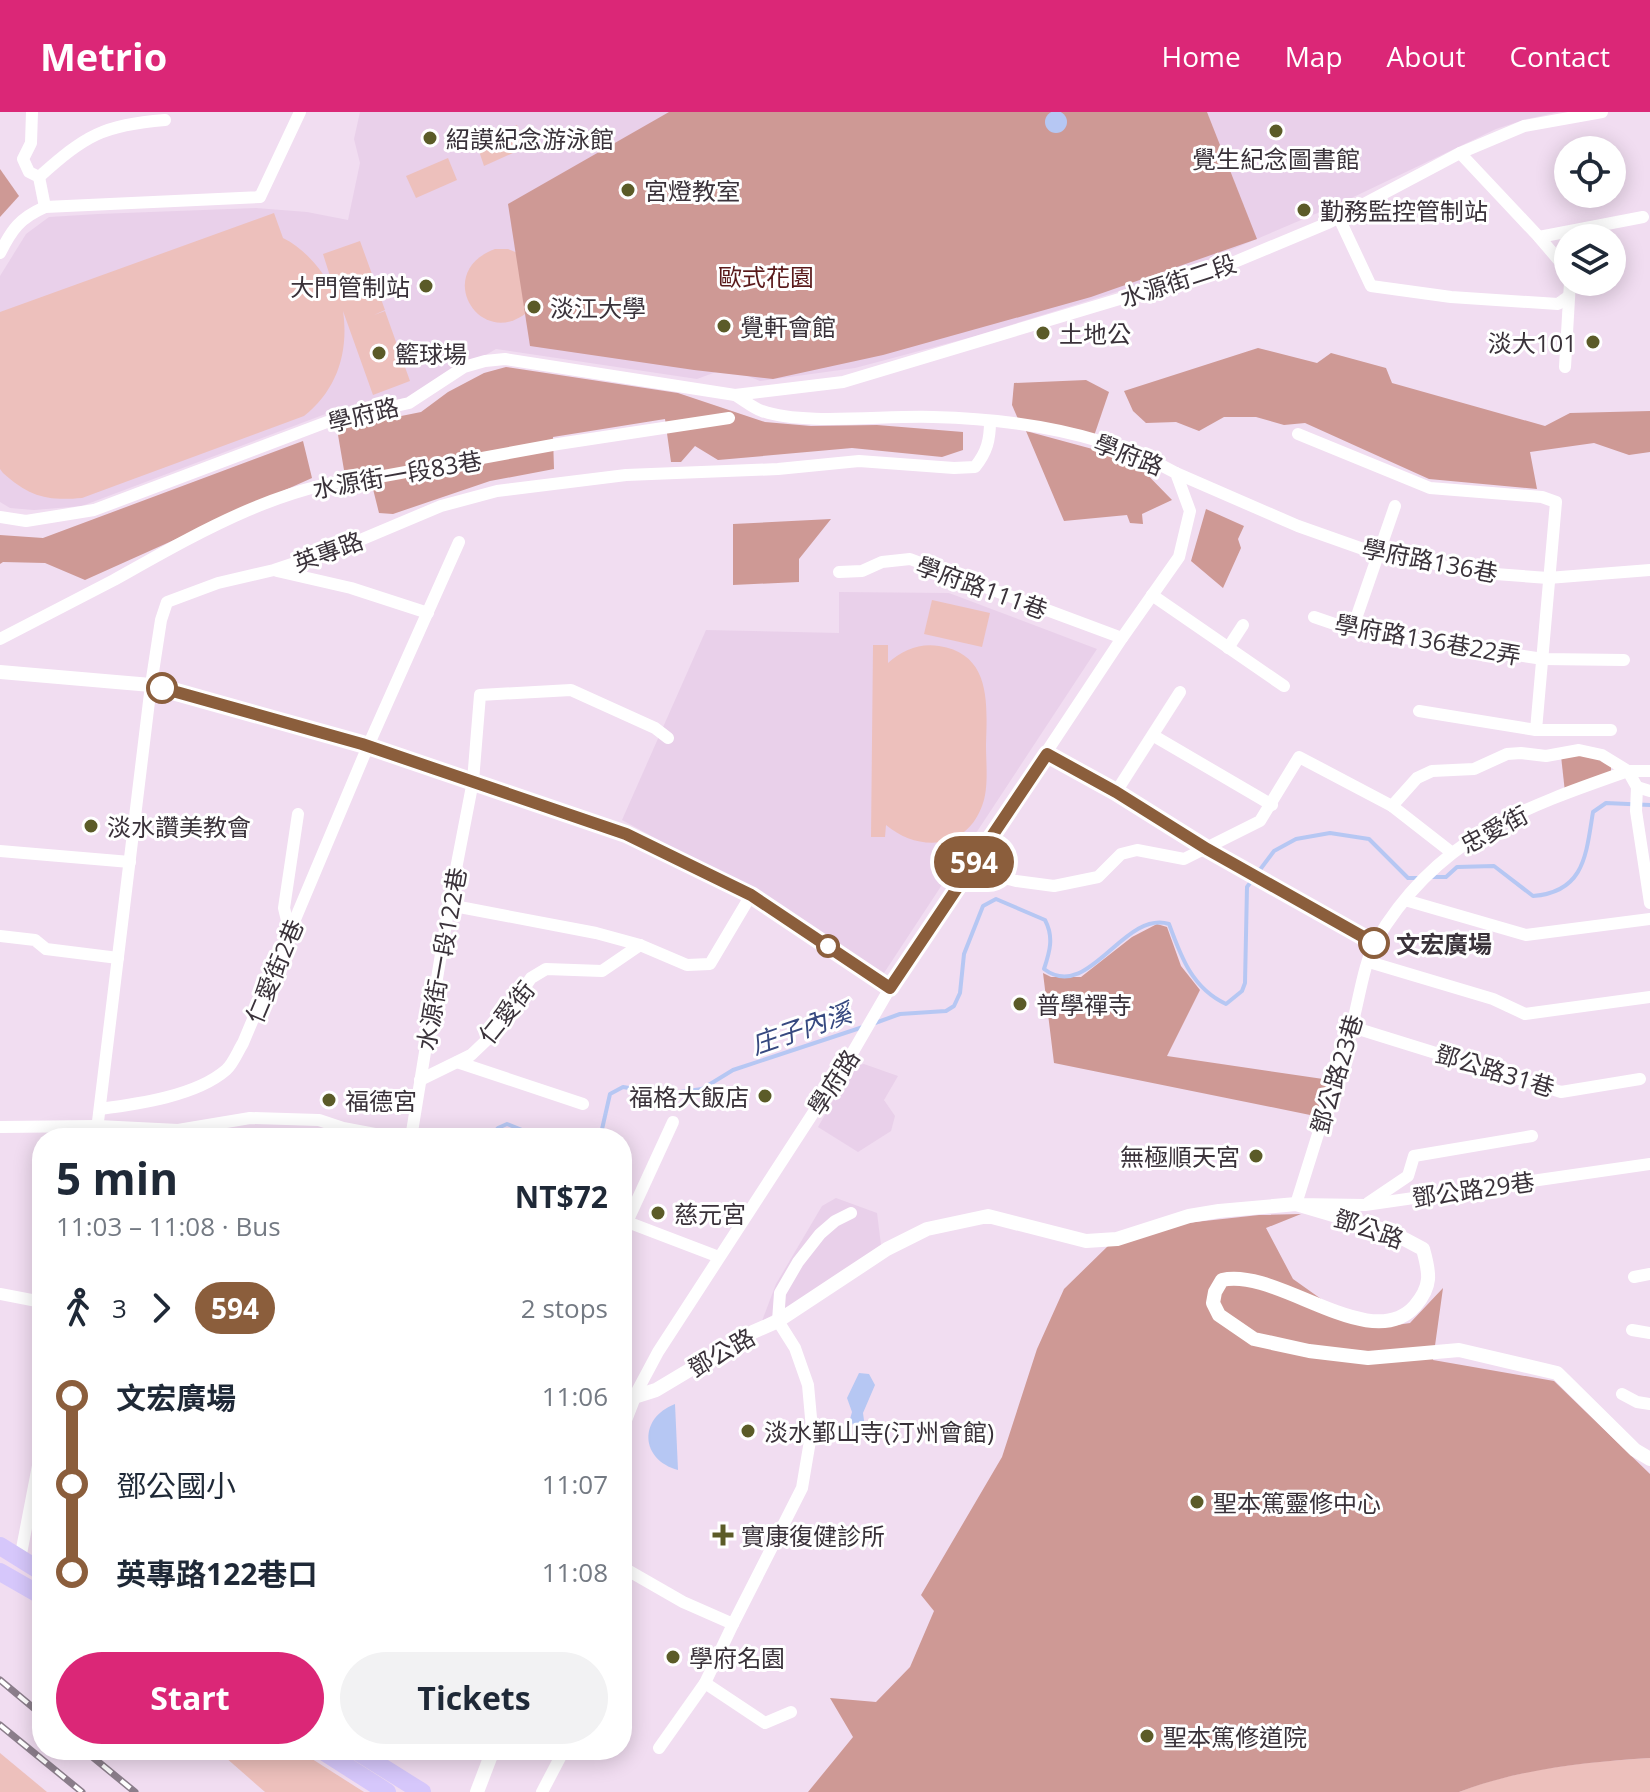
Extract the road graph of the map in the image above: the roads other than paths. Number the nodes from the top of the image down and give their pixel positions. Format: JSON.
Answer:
{"nodes":[{"id":1,"x":32,"y":112,"type":"edge"},
{"id":2,"x":300,"y":112,"type":"edge"},
{"id":3,"x":1602,"y":112,"type":"edge"},
{"id":4,"x":165,"y":120,"type":"dead end"},
{"id":5,"x":1460,"y":153,"type":"junction"},
{"id":6,"x":39,"y":177,"type":"junction"},
{"id":7,"x":45,"y":207,"type":"junction"},
{"id":8,"x":1643,"y":217,"type":"dead end"},
{"id":9,"x":1339,"y":218,"type":"junction"},
{"id":10,"x":1539,"y":237,"type":"junction"},
{"id":11,"x":0,"y":253,"type":"edge"},
{"id":12,"x":1554,"y":255,"type":"edge"},
{"id":13,"x":1569,"y":296,"type":"joint"},
{"id":14,"x":1565,"y":367,"type":"dead end"},
{"id":15,"x":735,"y":395,"type":"junction"},
{"id":16,"x":729,"y":418,"type":"dead end"},
{"id":17,"x":990,"y":421,"type":"junction"},
{"id":18,"x":1298,"y":434,"type":"dead end"},
{"id":19,"x":1176,"y":473,"type":"junction"},
{"id":20,"x":1395,"y":506,"type":"dead end"},
{"id":21,"x":0,"y":517,"type":"edge"},
{"id":22,"x":459,"y":542,"type":"dead end"},
{"id":23,"x":1380,"y":555,"type":"junction"},
{"id":24,"x":274,"y":570,"type":"junction"},
{"id":25,"x":1650,"y":570,"type":"edge"},
{"id":26,"x":839,"y":572,"type":"dead end"},
{"id":27,"x":1548,"y":578,"type":"junction"},
{"id":28,"x":1152,"y":595,"type":"junction"},
{"id":29,"x":428,"y":613,"type":"junction"},
{"id":30,"x":1314,"y":617,"type":"dead end"},
{"id":31,"x":1243,"y":625,"type":"dead end"},
{"id":32,"x":1352,"y":630,"type":"junction"},
{"id":33,"x":1122,"y":638,"type":"junction"},
{"id":34,"x":0,"y":639,"type":"edge"},
{"id":35,"x":1228,"y":648,"type":"junction"},
{"id":36,"x":1543,"y":659,"type":"junction"},
{"id":37,"x":1624,"y":660,"type":"dead end"},
{"id":38,"x":0,"y":672,"type":"edge"},
{"id":39,"x":151,"y":685,"type":"junction"},
{"id":40,"x":1284,"y":686,"type":"dead end"},
{"id":41,"x":1180,"y":692,"type":"dead end"},
{"id":42,"x":1419,"y":711,"type":"dead end"},
{"id":43,"x":1536,"y":730,"type":"junction"},
{"id":44,"x":1611,"y":730,"type":"dead end"},
{"id":45,"x":1154,"y":736,"type":"junction"},
{"id":46,"x":668,"y":738,"type":"dead end"},
{"id":47,"x":368,"y":746,"type":"junction"},
{"id":48,"x":1047,"y":754,"type":"junction"},
{"id":49,"x":1628,"y":771,"type":"junction"},
{"id":50,"x":1650,"y":771,"type":"edge"},
{"id":51,"x":473,"y":781,"type":"junction"},
{"id":52,"x":1644,"y":789,"type":"edge"},
{"id":53,"x":1116,"y":792,"type":"junction"},
{"id":54,"x":1272,"y":805,"type":"junction"},
{"id":55,"x":1392,"y":806,"type":"junction"},
{"id":56,"x":298,"y":814,"type":"dead end"},
{"id":57,"x":1207,"y":849,"type":"junction"},
{"id":58,"x":0,"y":851,"type":"edge"},
{"id":59,"x":1451,"y":852,"type":"junction"},
{"id":60,"x":130,"y":862,"type":"junction"},
{"id":61,"x":970,"y":869,"type":"junction"},
{"id":62,"x":751,"y":895,"type":"junction"},
{"id":63,"x":1405,"y":900,"type":"junction"},
{"id":64,"x":1650,"y":903,"type":"edge"},
{"id":65,"x":449,"y":905,"type":"junction"},
{"id":66,"x":1650,"y":919,"type":"edge"},
{"id":67,"x":290,"y":933,"type":"junction"},
{"id":68,"x":6,"y":937,"type":"edge"},
{"id":69,"x":1374,"y":943,"type":"junction"},
{"id":70,"x":640,"y":945,"type":"junction"},
{"id":71,"x":118,"y":958,"type":"junction"},
{"id":72,"x":1369,"y":962,"type":"junction"},
{"id":73,"x":890,"y":988,"type":"junction"},
{"id":74,"x":1650,"y":997,"type":"edge"},
{"id":75,"x":1352,"y":1027,"type":"junction"},
{"id":76,"x":457,"y":1062,"type":"junction"},
{"id":77,"x":1640,"y":1079,"type":"dead end"},
{"id":78,"x":420,"y":1080,"type":"junction"},
{"id":79,"x":583,"y":1104,"type":"dead end"},
{"id":80,"x":100,"y":1109,"type":"junction"},
{"id":81,"x":673,"y":1122,"type":"dead end"},
{"id":82,"x":0,"y":1127,"type":"edge"},
{"id":83,"x":98,"y":1128,"type":"edge"},
{"id":84,"x":205,"y":1128,"type":"edge"},
{"id":85,"x":334,"y":1128,"type":"edge"},
{"id":86,"x":413,"y":1128,"type":"edge"},
{"id":87,"x":32,"y":1129,"type":"edge"},
{"id":88,"x":1532,"y":1136,"type":"dead end"},
{"id":89,"x":1650,"y":1164,"type":"edge"},
{"id":90,"x":1296,"y":1204,"type":"junction"},
{"id":91,"x":1365,"y":1205,"type":"junction"},
{"id":92,"x":632,"y":1207,"type":"edge"},
{"id":93,"x":851,"y":1213,"type":"dead end"},
{"id":94,"x":632,"y":1224,"type":"edge"},
{"id":95,"x":719,"y":1257,"type":"junction"},
{"id":96,"x":1650,"y":1274,"type":"edge"},
{"id":97,"x":1634,"y":1277,"type":"dead end"},
{"id":98,"x":0,"y":1294,"type":"edge"},
{"id":99,"x":32,"y":1300,"type":"edge"},
{"id":100,"x":778,"y":1321,"type":"junction"},
{"id":101,"x":1632,"y":1330,"type":"dead end"},
{"id":102,"x":1650,"y":1333,"type":"edge"},
{"id":103,"x":632,"y":1388,"type":"edge"},
{"id":104,"x":632,"y":1393,"type":"edge"},
{"id":105,"x":1622,"y":1394,"type":"dead end"},
{"id":106,"x":1650,"y":1404,"type":"edge"},
{"id":107,"x":1650,"y":1459,"type":"edge"},
{"id":108,"x":32,"y":1508,"type":"edge"},
{"id":109,"x":0,"y":1546,"type":"edge"},
{"id":110,"x":20,"y":1559,"type":"junction"},
{"id":111,"x":32,"y":1566,"type":"edge"},
{"id":112,"x":0,"y":1572,"type":"edge"},
{"id":113,"x":632,"y":1573,"type":"edge"},
{"id":114,"x":32,"y":1590,"type":"edge"},
{"id":115,"x":733,"y":1624,"type":"junction"},
{"id":116,"x":705,"y":1683,"type":"junction"},
{"id":117,"x":791,"y":1712,"type":"dead end"},
{"id":118,"x":659,"y":1748,"type":"dead end"},
{"id":119,"x":337,"y":1760,"type":"edge"},
{"id":120,"x":371,"y":1760,"type":"edge"},
{"id":121,"x":489,"y":1760,"type":"edge"},
{"id":122,"x":559,"y":1760,"type":"edge"},
{"id":123,"x":387,"y":1792,"type":"edge"},
{"id":124,"x":422,"y":1792,"type":"edge"},
{"id":125,"x":477,"y":1792,"type":"edge"},
{"id":126,"x":542,"y":1792,"type":"edge"}],
"edges":[{"from":1,"to":6,"type":"street"},
{"from":2,"to":7,"type":"street"},
{"from":3,"to":5,"type":"street","name":"水源街二段"},
{"from":4,"to":6,"type":"street"},
{"from":5,"to":9,"type":"street","name":"水源街二段"},
{"from":5,"to":10,"type":"street"},
{"from":6,"to":7,"type":"street"},
{"from":7,"to":11,"type":"street"},
{"from":8,"to":10,"type":"street"},
{"from":9,"to":13,"type":"street"},
{"from":9,"to":15,"type":"street","name":"水源街二段"},
{"from":10,"to":12,"type":"street"},
{"from":13,"to":14,"type":"street"},
{"from":15,"to":17,"type":"street","name":"學府路"},
{"from":15,"to":21,"type":"street","name":"學府路"},
{"from":16,"to":34,"type":"street","name":"水源街一段83巷"},
{"from":17,"to":19,"type":"street","name":"學府路"},
{"from":17,"to":24,"type":"street","name":"英專路"},
{"from":18,"to":27,"type":"street"},
{"from":19,"to":23,"type":"street","name":"學府路136巷"},
{"from":19,"to":28,"type":"street","name":"學府路"},
{"from":20,"to":23,"type":"street"},
{"from":22,"to":29,"type":"street","name":"仁愛街2巷"},
{"from":23,"to":27,"type":"street","name":"學府路136巷"},
{"from":23,"to":32,"type":"street"},
{"from":24,"to":29,"type":"street"},
{"from":24,"to":39,"type":"street","name":"英專路"},
{"from":25,"to":27,"type":"street","name":"學府路136巷"},
{"from":26,"to":33,"type":"street","name":"學府路111巷"},
{"from":27,"to":36,"type":"street"},
{"from":28,"to":33,"type":"street","name":"學府路"},
{"from":28,"to":35,"type":"street"},
{"from":29,"to":47,"type":"street","name":"仁愛街2巷"},
{"from":30,"to":32,"type":"street","name":"學府路136巷22弄"},
{"from":31,"to":35,"type":"street"},
{"from":32,"to":36,"type":"street","name":"學府路136巷22弄"},
{"from":33,"to":48,"type":"street","name":"學府路"},
{"from":35,"to":40,"type":"street"},
{"from":36,"to":37,"type":"street","name":"學府路136巷22弄"},
{"from":36,"to":43,"type":"street"},
{"from":38,"to":39,"type":"street"},
{"from":39,"to":47,"type":"street"},
{"from":39,"to":60,"type":"street","name":"英專路"},
{"from":41,"to":45,"type":"street"},
{"from":42,"to":43,"type":"street"},
{"from":43,"to":44,"type":"street"},
{"from":45,"to":53,"type":"street"},
{"from":45,"to":54,"type":"street"},
{"from":46,"to":51,"type":"street","name":"水源街一段122巷"},
{"from":47,"to":51,"type":"street"},
{"from":47,"to":67,"type":"street","name":"仁愛街2巷"},
{"from":48,"to":53,"type":"street"},
{"from":48,"to":61,"type":"street","name":"學府路"},
{"from":49,"to":50,"type":"street","name":"忠愛街"},
{"from":49,"to":52,"type":"street"},
{"from":49,"to":55,"type":"street"},
{"from":49,"to":59,"type":"street","name":"忠愛街"},
{"from":51,"to":62,"type":"street"},
{"from":51,"to":65,"type":"street","name":"水源街一段122巷"},
{"from":52,"to":64,"type":"street"},
{"from":53,"to":57,"type":"street"},
{"from":54,"to":55,"type":"street"},
{"from":54,"to":57,"type":"street"},
{"from":55,"to":59,"type":"street"},
{"from":56,"to":67,"type":"street"},
{"from":57,"to":61,"type":"street"},
{"from":57,"to":69,"type":"street"},
{"from":58,"to":60,"type":"street"},
{"from":59,"to":63,"type":"street","name":"忠愛街"},
{"from":60,"to":71,"type":"street","name":"英專路"},
{"from":61,"to":73,"type":"street","name":"學府路"},
{"from":62,"to":70,"type":"street"},
{"from":62,"to":73,"type":"street"},
{"from":63,"to":66,"type":"street"},
{"from":63,"to":69,"type":"street","name":"忠愛街"},
{"from":65,"to":70,"type":"street"},
{"from":65,"to":78,"type":"street","name":"水源街一段122巷"},
{"from":67,"to":80,"type":"street","name":"仁愛街2巷"},
{"from":68,"to":71,"type":"street"},
{"from":69,"to":72,"type":"street","name":"鄧公路23巷"},
{"from":70,"to":76,"type":"street","name":"仁愛街"},
{"from":71,"to":80,"type":"street","name":"英專路"},
{"from":72,"to":74,"type":"street"},
{"from":72,"to":75,"type":"street","name":"鄧公路23巷"},
{"from":73,"to":95,"type":"street","name":"學府路"},
{"from":75,"to":77,"type":"street","name":"鄧公路31巷"},
{"from":75,"to":90,"type":"street","name":"鄧公路23巷"},
{"from":76,"to":78,"type":"street","name":"仁愛街"},
{"from":76,"to":79,"type":"street"},
{"from":78,"to":86,"type":"street","name":"水源街一段122巷"},
{"from":80,"to":83,"type":"street","name":"英專路"},
{"from":81,"to":92,"type":"street"},
{"from":82,"to":87,"type":"street"},
{"from":84,"to":85,"type":"street"},
{"from":88,"to":91,"type":"street"},
{"from":89,"to":91,"type":"street","name":"鄧公路29巷"},
{"from":90,"to":91,"type":"street","name":"鄧公路29巷"},
{"from":90,"to":100,"type":"street","name":"鄧公路"},
{"from":90,"to":107,"type":"street","name":"鄧公路"},
{"from":93,"to":100,"type":"street"},
{"from":94,"to":95,"type":"street"},
{"from":95,"to":103,"type":"street","name":"學府路"},
{"from":96,"to":97,"type":"street"},
{"from":98,"to":99,"type":"street"},
{"from":100,"to":104,"type":"street","name":"鄧公路"},
{"from":100,"to":115,"type":"street"},
{"from":101,"to":102,"type":"street"},
{"from":105,"to":106,"type":"street"},
{"from":108,"to":110,"type":"street"},
{"from":109,"to":110,"type":"main road"},
{"from":110,"to":111,"type":"main road"},
{"from":112,"to":114,"type":"main road"},
{"from":113,"to":115,"type":"street"},
{"from":115,"to":116,"type":"street"},
{"from":116,"to":117,"type":"street"},
{"from":116,"to":118,"type":"street"},
{"from":119,"to":123,"type":"main road"},
{"from":120,"to":124,"type":"main road"},
{"from":121,"to":125,"type":"street"},
{"from":122,"to":126,"type":"street"}]}
